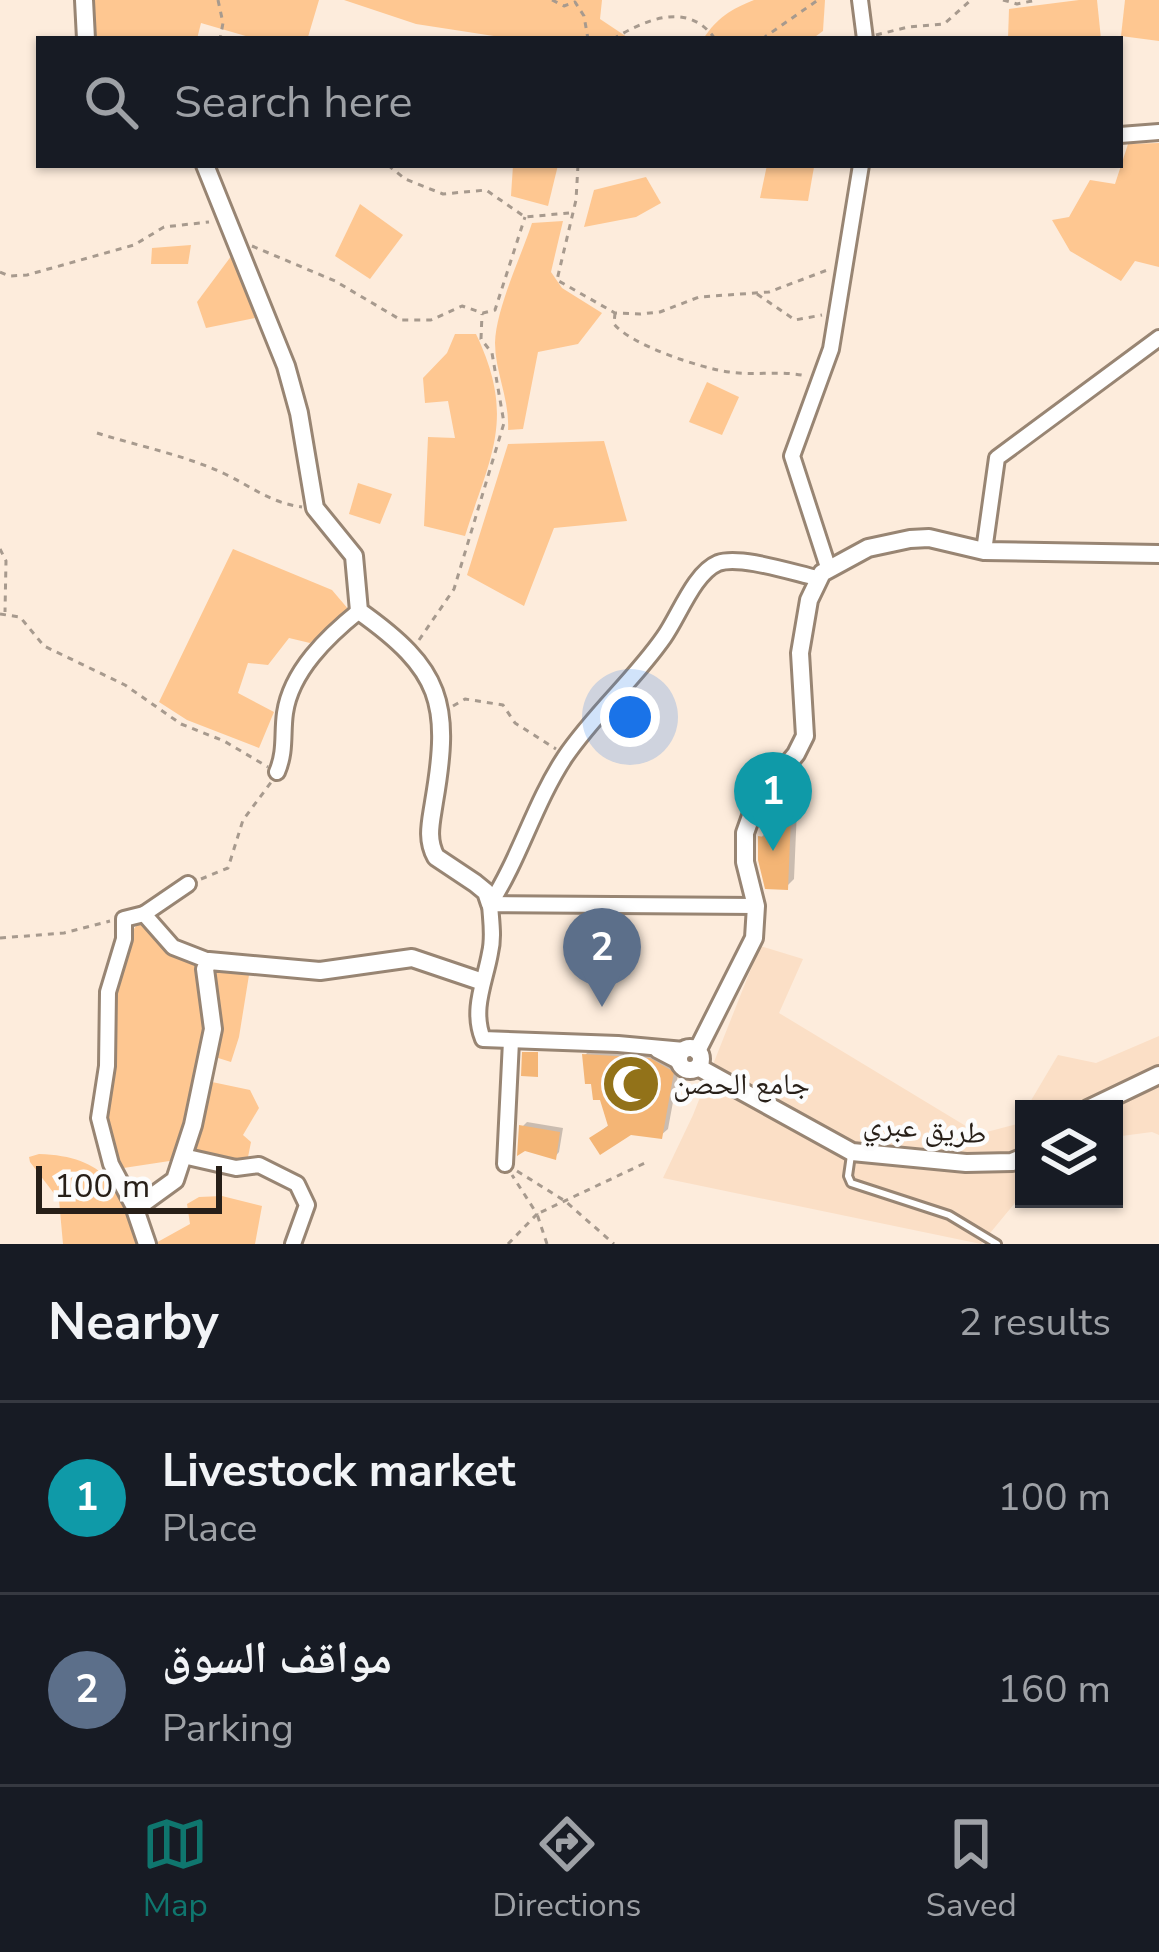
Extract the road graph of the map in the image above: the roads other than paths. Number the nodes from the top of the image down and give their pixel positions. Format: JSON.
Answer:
{"nodes":[{"id":1,"x":83,"y":0,"type":"edge"},
{"id":2,"x":860,"y":0,"type":"edge"},
{"id":3,"x":86,"y":36,"type":"edge"},
{"id":4,"x":865,"y":36,"type":"edge"},
{"id":5,"x":1159,"y":132,"type":"edge"},
{"id":6,"x":1123,"y":135,"type":"edge"},
{"id":7,"x":206,"y":168,"type":"edge"},
{"id":8,"x":861,"y":168,"type":"edge"},
{"id":9,"x":1159,"y":338,"type":"edge"},
{"id":10,"x":984,"y":551,"type":"junction"},
{"id":11,"x":1159,"y":554,"type":"edge"},
{"id":12,"x":823,"y":573,"type":"junction"},
{"id":13,"x":358,"y":610,"type":"junction"},
{"id":14,"x":277,"y":772,"type":"road end"},
{"id":15,"x":188,"y":884,"type":"road end"},
{"id":16,"x":490,"y":904,"type":"junction"},
{"id":17,"x":756,"y":906,"type":"junction"},
{"id":18,"x":144,"y":914,"type":"junction"},
{"id":19,"x":209,"y":961,"type":"junction"},
{"id":20,"x":480,"y":981,"type":"junction"},
{"id":21,"x":511,"y":1041,"type":"junction"},
{"id":22,"x":690,"y":1058,"type":"junction"},
{"id":23,"x":1159,"y":1075,"type":"edge"},
{"id":24,"x":1107,"y":1100,"type":"edge"},
{"id":25,"x":852,"y":1152,"type":"junction"},
{"id":26,"x":183,"y":1156,"type":"junction"},
{"id":27,"x":1015,"y":1161,"type":"edge"},
{"id":28,"x":505,"y":1164,"type":"road end"},
{"id":29,"x":135,"y":1209,"type":"junction"},
{"id":30,"x":147,"y":1244,"type":"edge"},
{"id":31,"x":293,"y":1244,"type":"edge"},
{"id":32,"x":997,"y":1244,"type":"edge"}],
"edges":[{"from":1,"to":3,"type":"street"},
{"from":2,"to":4,"type":"street"},
{"from":5,"to":6,"type":"street"},
{"from":7,"to":13,"type":"street"},
{"from":8,"to":12,"type":"street"},
{"from":9,"to":10,"type":"street"},
{"from":10,"to":11,"type":"street"},
{"from":10,"to":12,"type":"street"},
{"from":12,"to":16,"type":"street"},
{"from":12,"to":17,"type":"street"},
{"from":13,"to":14,"type":"street"},
{"from":13,"to":16,"type":"street"},
{"from":15,"to":18,"type":"street"},
{"from":16,"to":17,"type":"street"},
{"from":16,"to":20,"type":"street"},
{"from":17,"to":22,"type":"street"},
{"from":18,"to":19,"type":"street"},
{"from":18,"to":29,"type":"street"},
{"from":19,"to":20,"type":"street"},
{"from":19,"to":26,"type":"street"},
{"from":20,"to":21,"type":"street"},
{"from":21,"to":22,"type":"street"},
{"from":21,"to":28,"type":"street"},
{"from":22,"to":25,"type":"street","name":"طريق عبري"},
{"from":23,"to":24,"type":"street"},
{"from":25,"to":27,"type":"street","name":"طريق عبري"},
{"from":25,"to":32,"type":"lane"},
{"from":26,"to":29,"type":"street"},
{"from":26,"to":31,"type":"street"},
{"from":29,"to":30,"type":"street"}]}
